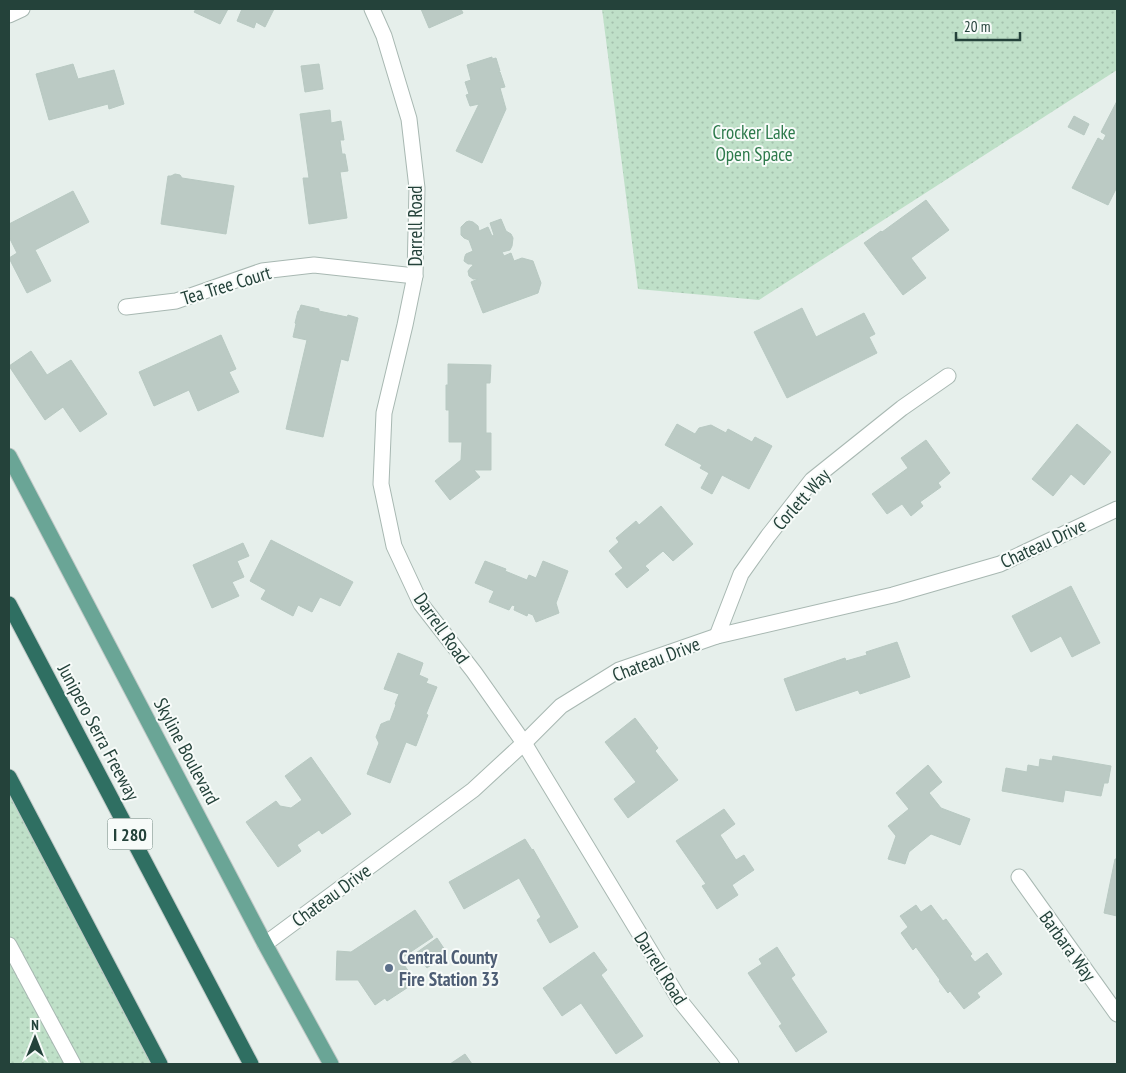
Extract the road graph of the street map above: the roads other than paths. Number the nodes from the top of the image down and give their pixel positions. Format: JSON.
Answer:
{"nodes":[{"id":1,"x":22,"y":9,"type":"edge"},
{"id":2,"x":372,"y":9,"type":"edge"},
{"id":3,"x":9,"y":15,"type":"edge"},
{"id":4,"x":415,"y":276,"type":"junction"},
{"id":5,"x":126,"y":307,"type":"dead end"},
{"id":6,"x":948,"y":376,"type":"dead end"},
{"id":7,"x":9,"y":456,"type":"edge"},
{"id":8,"x":1117,"y":509,"type":"edge"},
{"id":9,"x":9,"y":604,"type":"edge"},
{"id":10,"x":717,"y":636,"type":"junction"},
{"id":11,"x":524,"y":743,"type":"junction"},
{"id":12,"x":9,"y":777,"type":"edge"},
{"id":13,"x":1020,"y":877,"type":"dead end"},
{"id":14,"x":265,"y":944,"type":"junction"},
{"id":15,"x":9,"y":945,"type":"edge"},
{"id":16,"x":1117,"y":1014,"type":"edge"},
{"id":17,"x":73,"y":1064,"type":"edge"},
{"id":18,"x":160,"y":1064,"type":"edge"},
{"id":19,"x":251,"y":1064,"type":"edge"},
{"id":20,"x":331,"y":1064,"type":"edge"},
{"id":21,"x":731,"y":1064,"type":"edge"}],
"edges":[{"from":1,"to":3,"type":"street"},
{"from":2,"to":4,"type":"street","name":"Darrell Road"},
{"from":4,"to":5,"type":"street","name":"Tea Tree Court"},
{"from":4,"to":11,"type":"street","name":"Darrell Road"},
{"from":6,"to":10,"type":"street","name":"Corlett Way"},
{"from":7,"to":14,"type":"main road","name":"Skyline Boulevard"},
{"from":8,"to":10,"type":"street","name":"Chateau Drive"},
{"from":9,"to":19,"type":"highway","name":"Junipero Serra Freeway","number":"I 280"},
{"from":10,"to":11,"type":"street","name":"Chateau Drive"},
{"from":11,"to":14,"type":"street","name":"Chateau Drive"},
{"from":11,"to":21,"type":"street","name":"Darrell Road"},
{"from":12,"to":18,"type":"highway"},
{"from":13,"to":16,"type":"street","name":"Barbara Way"},
{"from":14,"to":20,"type":"main road","name":"Skyline Boulevard"},
{"from":15,"to":17,"type":"street"}]}
